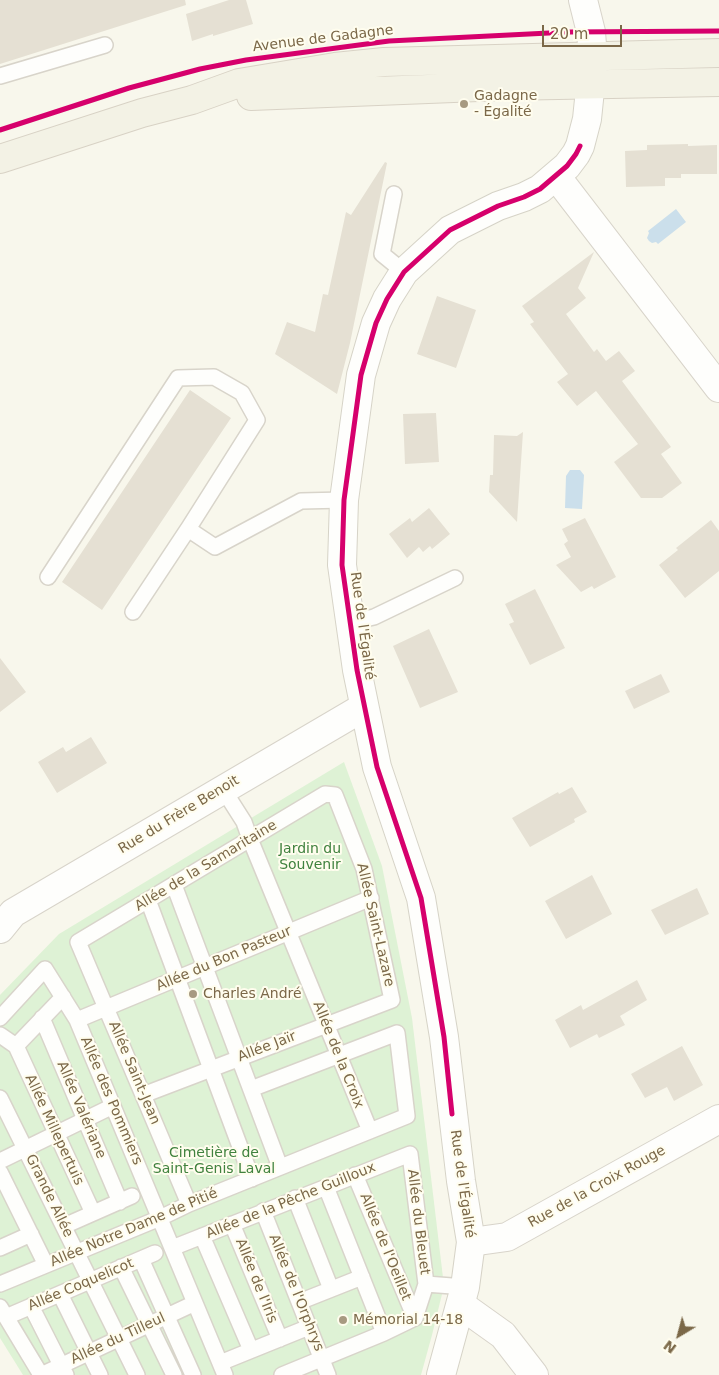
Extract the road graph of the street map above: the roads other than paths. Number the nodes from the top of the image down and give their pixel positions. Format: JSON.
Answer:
{"nodes":[{"id":1,"x":583,"y":0,"type":"edge"},
{"id":2,"x":105,"y":45,"type":"dead end"},
{"id":3,"x":719,"y":53,"type":"edge"},
{"id":4,"x":593,"y":58,"type":"junction"},
{"id":5,"x":0,"y":76,"type":"edge"},
{"id":6,"x":719,"y":82,"type":"edge"},
{"id":7,"x":591,"y":84,"type":"junction"},
{"id":8,"x":192,"y":100,"type":"junction"},
{"id":9,"x":0,"y":159,"type":"edge"},
{"id":10,"x":556,"y":176,"type":"junction"},
{"id":11,"x":394,"y":194,"type":"dead end"},
{"id":12,"x":404,"y":272,"type":"junction"},
{"id":13,"x":719,"y":388,"type":"edge"},
{"id":14,"x":344,"y":500,"type":"junction"},
{"id":15,"x":188,"y":529,"type":"junction"},
{"id":16,"x":48,"y":577,"type":"dead end"},
{"id":17,"x":455,"y":578,"type":"dead end"},
{"id":18,"x":133,"y":612,"type":"dead end"},
{"id":19,"x":351,"y":622,"type":"junction"},
{"id":20,"x":364,"y":707,"type":"junction"},
{"id":21,"x":223,"y":789,"type":"junction"},
{"id":22,"x":335,"y":794,"type":"joint"},
{"id":23,"x":250,"y":840,"type":"junction"},
{"id":24,"x":174,"y":885,"type":"junction"},
{"id":25,"x":371,"y":898,"type":"junction"},
{"id":26,"x":148,"y":900,"type":"junction"},
{"id":27,"x":0,"y":929,"type":"edge"},
{"id":28,"x":288,"y":932,"type":"junction"},
{"id":29,"x":78,"y":942,"type":"joint"},
{"id":30,"x":205,"y":967,"type":"junction"},
{"id":31,"x":177,"y":978,"type":"junction"},
{"id":32,"x":62,"y":997,"type":"junction"},
{"id":33,"x":392,"y":1000,"type":"joint"},
{"id":34,"x":106,"y":1008,"type":"junction"},
{"id":35,"x":0,"y":1018,"type":"edge"},
{"id":36,"x":42,"y":1018,"type":"junction"},
{"id":37,"x":77,"y":1020,"type":"junction"},
{"id":38,"x":326,"y":1025,"type":"junction"},
{"id":39,"x":0,"y":1035,"type":"edge"},
{"id":40,"x":16,"y":1046,"type":"junction"},
{"id":41,"x":338,"y":1055,"type":"junction"},
{"id":42,"x":239,"y":1058,"type":"junction"},
{"id":43,"x":211,"y":1069,"type":"junction"},
{"id":44,"x":251,"y":1089,"type":"junction"},
{"id":45,"x":143,"y":1095,"type":"junction"},
{"id":46,"x":0,"y":1098,"type":"edge"},
{"id":47,"x":113,"y":1106,"type":"junction"},
{"id":48,"x":719,"y":1118,"type":"edge"},
{"id":49,"x":85,"y":1119,"type":"junction"},
{"id":50,"x":370,"y":1132,"type":"junction"},
{"id":51,"x":56,"y":1133,"type":"junction"},
{"id":52,"x":25,"y":1148,"type":"junction"},
{"id":53,"x":410,"y":1154,"type":"joint"},
{"id":54,"x":0,"y":1161,"type":"edge"},
{"id":55,"x":280,"y":1167,"type":"junction"},
{"id":56,"x":0,"y":1172,"type":"edge"},
{"id":57,"x":355,"y":1175,"type":"junction"},
{"id":58,"x":252,"y":1179,"type":"junction"},
{"id":59,"x":326,"y":1186,"type":"junction"},
{"id":60,"x":295,"y":1198,"type":"junction"},
{"id":61,"x":189,"y":1204,"type":"junction"},
{"id":62,"x":263,"y":1211,"type":"junction"},
{"id":63,"x":93,"y":1213,"type":"junction"},
{"id":64,"x":160,"y":1218,"type":"junction"},
{"id":65,"x":232,"y":1224,"type":"junction"},
{"id":66,"x":64,"y":1226,"type":"junction"},
{"id":67,"x":30,"y":1234,"type":"junction"},
{"id":68,"x":202,"y":1236,"type":"junction"},
{"id":69,"x":471,"y":1242,"type":"junction"},
{"id":70,"x":0,"y":1248,"type":"edge"},
{"id":71,"x":172,"y":1248,"type":"junction"},
{"id":72,"x":77,"y":1252,"type":"junction"},
{"id":73,"x":46,"y":1265,"type":"junction"},
{"id":74,"x":121,"y":1267,"type":"junction"},
{"id":75,"x":362,"y":1277,"type":"junction"},
{"id":76,"x":90,"y":1280,"type":"junction"},
{"id":77,"x":0,"y":1284,"type":"edge"},
{"id":78,"x":426,"y":1284,"type":"junction"},
{"id":79,"x":331,"y":1289,"type":"junction"},
{"id":80,"x":60,"y":1294,"type":"junction"},
{"id":81,"x":463,"y":1296,"type":"junction"},
{"id":82,"x":299,"y":1302,"type":"junction"},
{"id":83,"x":195,"y":1303,"type":"junction"},
{"id":84,"x":31,"y":1306,"type":"junction"},
{"id":85,"x":3,"y":1312,"type":"edge"},
{"id":86,"x":167,"y":1316,"type":"junction"},
{"id":87,"x":414,"y":1318,"type":"junction"},
{"id":88,"x":149,"y":1324,"type":"junction"},
{"id":89,"x":309,"y":1327,"type":"junction"},
{"id":90,"x":384,"y":1333,"type":"junction"},
{"id":91,"x":119,"y":1338,"type":"junction"},
{"id":92,"x":280,"y":1338,"type":"junction"},
{"id":93,"x":251,"y":1350,"type":"junction"},
{"id":94,"x":89,"y":1352,"type":"junction"},
{"id":95,"x":322,"y":1358,"type":"junction"},
{"id":96,"x":222,"y":1369,"type":"edge"},
{"id":97,"x":63,"y":1370,"type":"edge"},
{"id":98,"x":41,"y":1375,"type":"edge"},
{"id":99,"x":100,"y":1375,"type":"edge"},
{"id":100,"x":137,"y":1375,"type":"edge"},
{"id":101,"x":174,"y":1375,"type":"edge"},
{"id":102,"x":199,"y":1375,"type":"edge"},
{"id":103,"x":282,"y":1375,"type":"edge"},
{"id":104,"x":328,"y":1375,"type":"edge"},
{"id":105,"x":441,"y":1375,"type":"edge"},
{"id":106,"x":534,"y":1375,"type":"edge"}],
"edges":[{"from":1,"to":4,"type":"street","name":"Rue de l'Égalité"},
{"from":2,"to":5,"type":"lane"},
{"from":3,"to":4,"type":"main road"},
{"from":4,"to":7,"type":"street","name":"Rue de l'Égalité"},
{"from":4,"to":8,"type":"main road"},
{"from":6,"to":7,"type":"main road"},
{"from":7,"to":8,"type":"main road"},
{"from":7,"to":10,"type":"street","name":"Rue de l'Égalité"},
{"from":8,"to":9,"type":"main road"},
{"from":10,"to":12,"type":"street","name":"Rue de l'Égalité"},
{"from":10,"to":13,"type":"street"},
{"from":11,"to":12,"type":"lane"},
{"from":12,"to":14,"type":"street","name":"Rue de l'Égalité"},
{"from":14,"to":15,"type":"lane"},
{"from":14,"to":19,"type":"street","name":"Rue de l'Égalité"},
{"from":15,"to":16,"type":"lane"},
{"from":15,"to":18,"type":"lane"},
{"from":17,"to":19,"type":"lane"},
{"from":19,"to":20,"type":"street","name":"Rue de l'Égalité"},
{"from":20,"to":21,"type":"street","name":"Rue du Frère Benoit"},
{"from":20,"to":69,"type":"street","name":"Rue de l'Égalité"},
{"from":21,"to":23,"type":"lane","name":"Allée de la Croix"},
{"from":21,"to":27,"type":"street","name":"Rue du Frère Benoit"},
{"from":22,"to":23,"type":"lane","name":"Allée de la Samaritaine"},
{"from":22,"to":25,"type":"lane","name":"Allée Saint-Lazare"},
{"from":23,"to":24,"type":"lane","name":"Allée de la Samaritaine"},
{"from":23,"to":28,"type":"lane","name":"Allée de la Croix"},
{"from":24,"to":26,"type":"lane","name":"Allée de la Samaritaine"},
{"from":24,"to":30,"type":"lane"},
{"from":25,"to":28,"type":"lane","name":"Allée du Bon Pasteur"},
{"from":25,"to":33,"type":"lane","name":"Allée Saint-Lazare"},
{"from":26,"to":29,"type":"lane","name":"Allée de la Samaritaine"},
{"from":26,"to":31,"type":"lane"},
{"from":28,"to":30,"type":"lane","name":"Allée du Bon Pasteur"},
{"from":28,"to":38,"type":"lane","name":"Allée de la Croix"},
{"from":29,"to":34,"type":"lane","name":"Allée Saint-Jean"},
{"from":30,"to":31,"type":"lane","name":"Allée du Bon Pasteur"},
{"from":30,"to":42,"type":"lane"},
{"from":31,"to":34,"type":"lane","name":"Allée du Bon Pasteur"},
{"from":31,"to":43,"type":"lane"},
{"from":32,"to":35,"type":"lane","name":"Allée des Pommiers"},
{"from":32,"to":36,"type":"lane"},
{"from":32,"to":37,"type":"lane","name":"Allée des Pommiers"},
{"from":33,"to":38,"type":"lane","name":"Allée Jaïr"},
{"from":34,"to":37,"type":"lane","name":"Allée du Bon Pasteur"},
{"from":34,"to":45,"type":"lane","name":"Allée Saint-Jean"},
{"from":36,"to":40,"type":"lane"},
{"from":36,"to":49,"type":"lane","name":"Allée Valériane"},
{"from":37,"to":47,"type":"lane","name":"Allée des Pommiers"},
{"from":38,"to":41,"type":"lane","name":"Allée de la Croix"},
{"from":38,"to":42,"type":"lane","name":"Allée Jaïr"},
{"from":39,"to":40,"type":"lane"},
{"from":40,"to":51,"type":"lane","name":"Allée Millepertuis"},
{"from":41,"to":44,"type":"lane"},
{"from":41,"to":50,"type":"lane","name":"Allée de la Croix"},
{"from":41,"to":50,"type":"lane","name":"Allée Notre Dame de Pitié"},
{"from":42,"to":43,"type":"lane","name":"Allée Jaïr"},
{"from":42,"to":44,"type":"lane"},
{"from":43,"to":45,"type":"lane","name":"Allée Jaïr"},
{"from":43,"to":58,"type":"lane"},
{"from":44,"to":55,"type":"lane"},
{"from":45,"to":61,"type":"lane","name":"Allée Saint-Jean"},
{"from":46,"to":52,"type":"lane","name":"Grande Allée"},
{"from":47,"to":49,"type":"lane"},
{"from":47,"to":64,"type":"lane","name":"Allée des Pommiers"},
{"from":48,"to":69,"type":"street","name":"Rue de la Croix Rouge"},
{"from":49,"to":51,"type":"lane"},
{"from":49,"to":63,"type":"lane","name":"Allée Valériane"},
{"from":50,"to":55,"type":"lane","name":"Allée Notre Dame de Pitié"},
{"from":51,"to":52,"type":"lane"},
{"from":51,"to":63,"type":"lane","name":"Allée Millepertuis"},
{"from":52,"to":54,"type":"lane"},
{"from":52,"to":66,"type":"lane","name":"Grande Allée"},
{"from":53,"to":57,"type":"lane","name":"Allée de la Pêche Guilloux"},
{"from":53,"to":78,"type":"lane","name":"Allée du Bleuet"},
{"from":55,"to":58,"type":"lane","name":"Allée Notre Dame de Pitié"},
{"from":56,"to":67,"type":"lane"},
{"from":57,"to":59,"type":"lane","name":"Allée de la Pêche Guilloux"},
{"from":57,"to":87,"type":"lane","name":"Allée de l'Oeillet"},
{"from":58,"to":61,"type":"lane","name":"Allée Notre Dame de Pitié"},
{"from":59,"to":60,"type":"lane","name":"Allée de la Pêche Guilloux"},
{"from":59,"to":75,"type":"lane"},
{"from":60,"to":62,"type":"lane","name":"Allée de la Pêche Guilloux"},
{"from":60,"to":79,"type":"lane"},
{"from":61,"to":64,"type":"lane","name":"Allée Notre Dame de Pitié"},
{"from":62,"to":65,"type":"lane","name":"Allée de la Pêche Guilloux"},
{"from":62,"to":82,"type":"lane","name":"Allée de l'Orphrys"},
{"from":63,"to":66,"type":"lane"},
{"from":64,"to":71,"type":"lane","name":"Allée des Pommiers"},
{"from":64,"to":72,"type":"lane","name":"Allée Notre Dame de Pitié"},
{"from":65,"to":68,"type":"lane","name":"Allée de la Pêche Guilloux"},
{"from":65,"to":92,"type":"lane","name":"Allée de l'Iris"},
{"from":66,"to":72,"type":"lane","name":"Grande Allée"},
{"from":67,"to":70,"type":"lane"},
{"from":67,"to":73,"type":"lane"},
{"from":68,"to":71,"type":"lane","name":"Allée de la Pêche Guilloux"},
{"from":68,"to":93,"type":"lane"},
{"from":69,"to":81,"type":"street","name":"Rue de l'Égalité"},
{"from":71,"to":83,"type":"lane","name":"Allée des Pommiers"},
{"from":72,"to":73,"type":"lane","name":"Allée Notre Dame de Pitié"},
{"from":72,"to":76,"type":"lane","name":"Grande Allée"},
{"from":73,"to":77,"type":"lane","name":"Allée Notre Dame de Pitié"},
{"from":74,"to":76,"type":"lane","name":"Allée Coquelicot"},
{"from":74,"to":86,"type":"lane","name":"Allée Coquelicot"},
{"from":74,"to":88,"type":"lane"},
{"from":75,"to":79,"type":"lane"},
{"from":75,"to":90,"type":"lane"},
{"from":76,"to":80,"type":"lane","name":"Allée Coquelicot"},
{"from":76,"to":91,"type":"lane","name":"Grande Allée"},
{"from":78,"to":81,"type":"lane"},
{"from":78,"to":87,"type":"lane","name":"Allée du Bleuet"},
{"from":79,"to":82,"type":"lane"},
{"from":80,"to":84,"type":"lane","name":"Allée Coquelicot"},
{"from":80,"to":94,"type":"lane"},
{"from":81,"to":105,"type":"street","name":"Rue de l'Égalité"},
{"from":81,"to":106,"type":"street"},
{"from":82,"to":89,"type":"lane","name":"Allée de l'Orphrys"},
{"from":83,"to":86,"type":"lane","name":"Allée du Tilleul"},
{"from":83,"to":96,"type":"lane","name":"Allée des Pommiers"},
{"from":84,"to":85,"type":"lane","name":"Allée Coquelicot"},
{"from":84,"to":97,"type":"lane"},
{"from":85,"to":98,"type":"lane"},
{"from":86,"to":88,"type":"lane","name":"Allée du Tilleul"},
{"from":86,"to":102,"type":"lane"},
{"from":87,"to":90,"type":"lane"},
{"from":88,"to":91,"type":"lane","name":"Allée du Tilleul"},
{"from":88,"to":101,"type":"lane"},
{"from":89,"to":92,"type":"lane"},
{"from":89,"to":95,"type":"lane","name":"Allée de l'Orphrys"},
{"from":90,"to":95,"type":"lane"},
{"from":91,"to":94,"type":"lane","name":"Allée du Tilleul"},
{"from":91,"to":100,"type":"lane","name":"Grande Allée"},
{"from":92,"to":93,"type":"lane"},
{"from":93,"to":96,"type":"lane"},
{"from":94,"to":97,"type":"lane","name":"Allée du Tilleul"},
{"from":94,"to":99,"type":"lane"},
{"from":95,"to":103,"type":"lane"},
{"from":95,"to":104,"type":"lane","name":"Allée de l'Orphrys"},
{"from":97,"to":98,"type":"lane","name":"Allée du Tilleul"}]}
